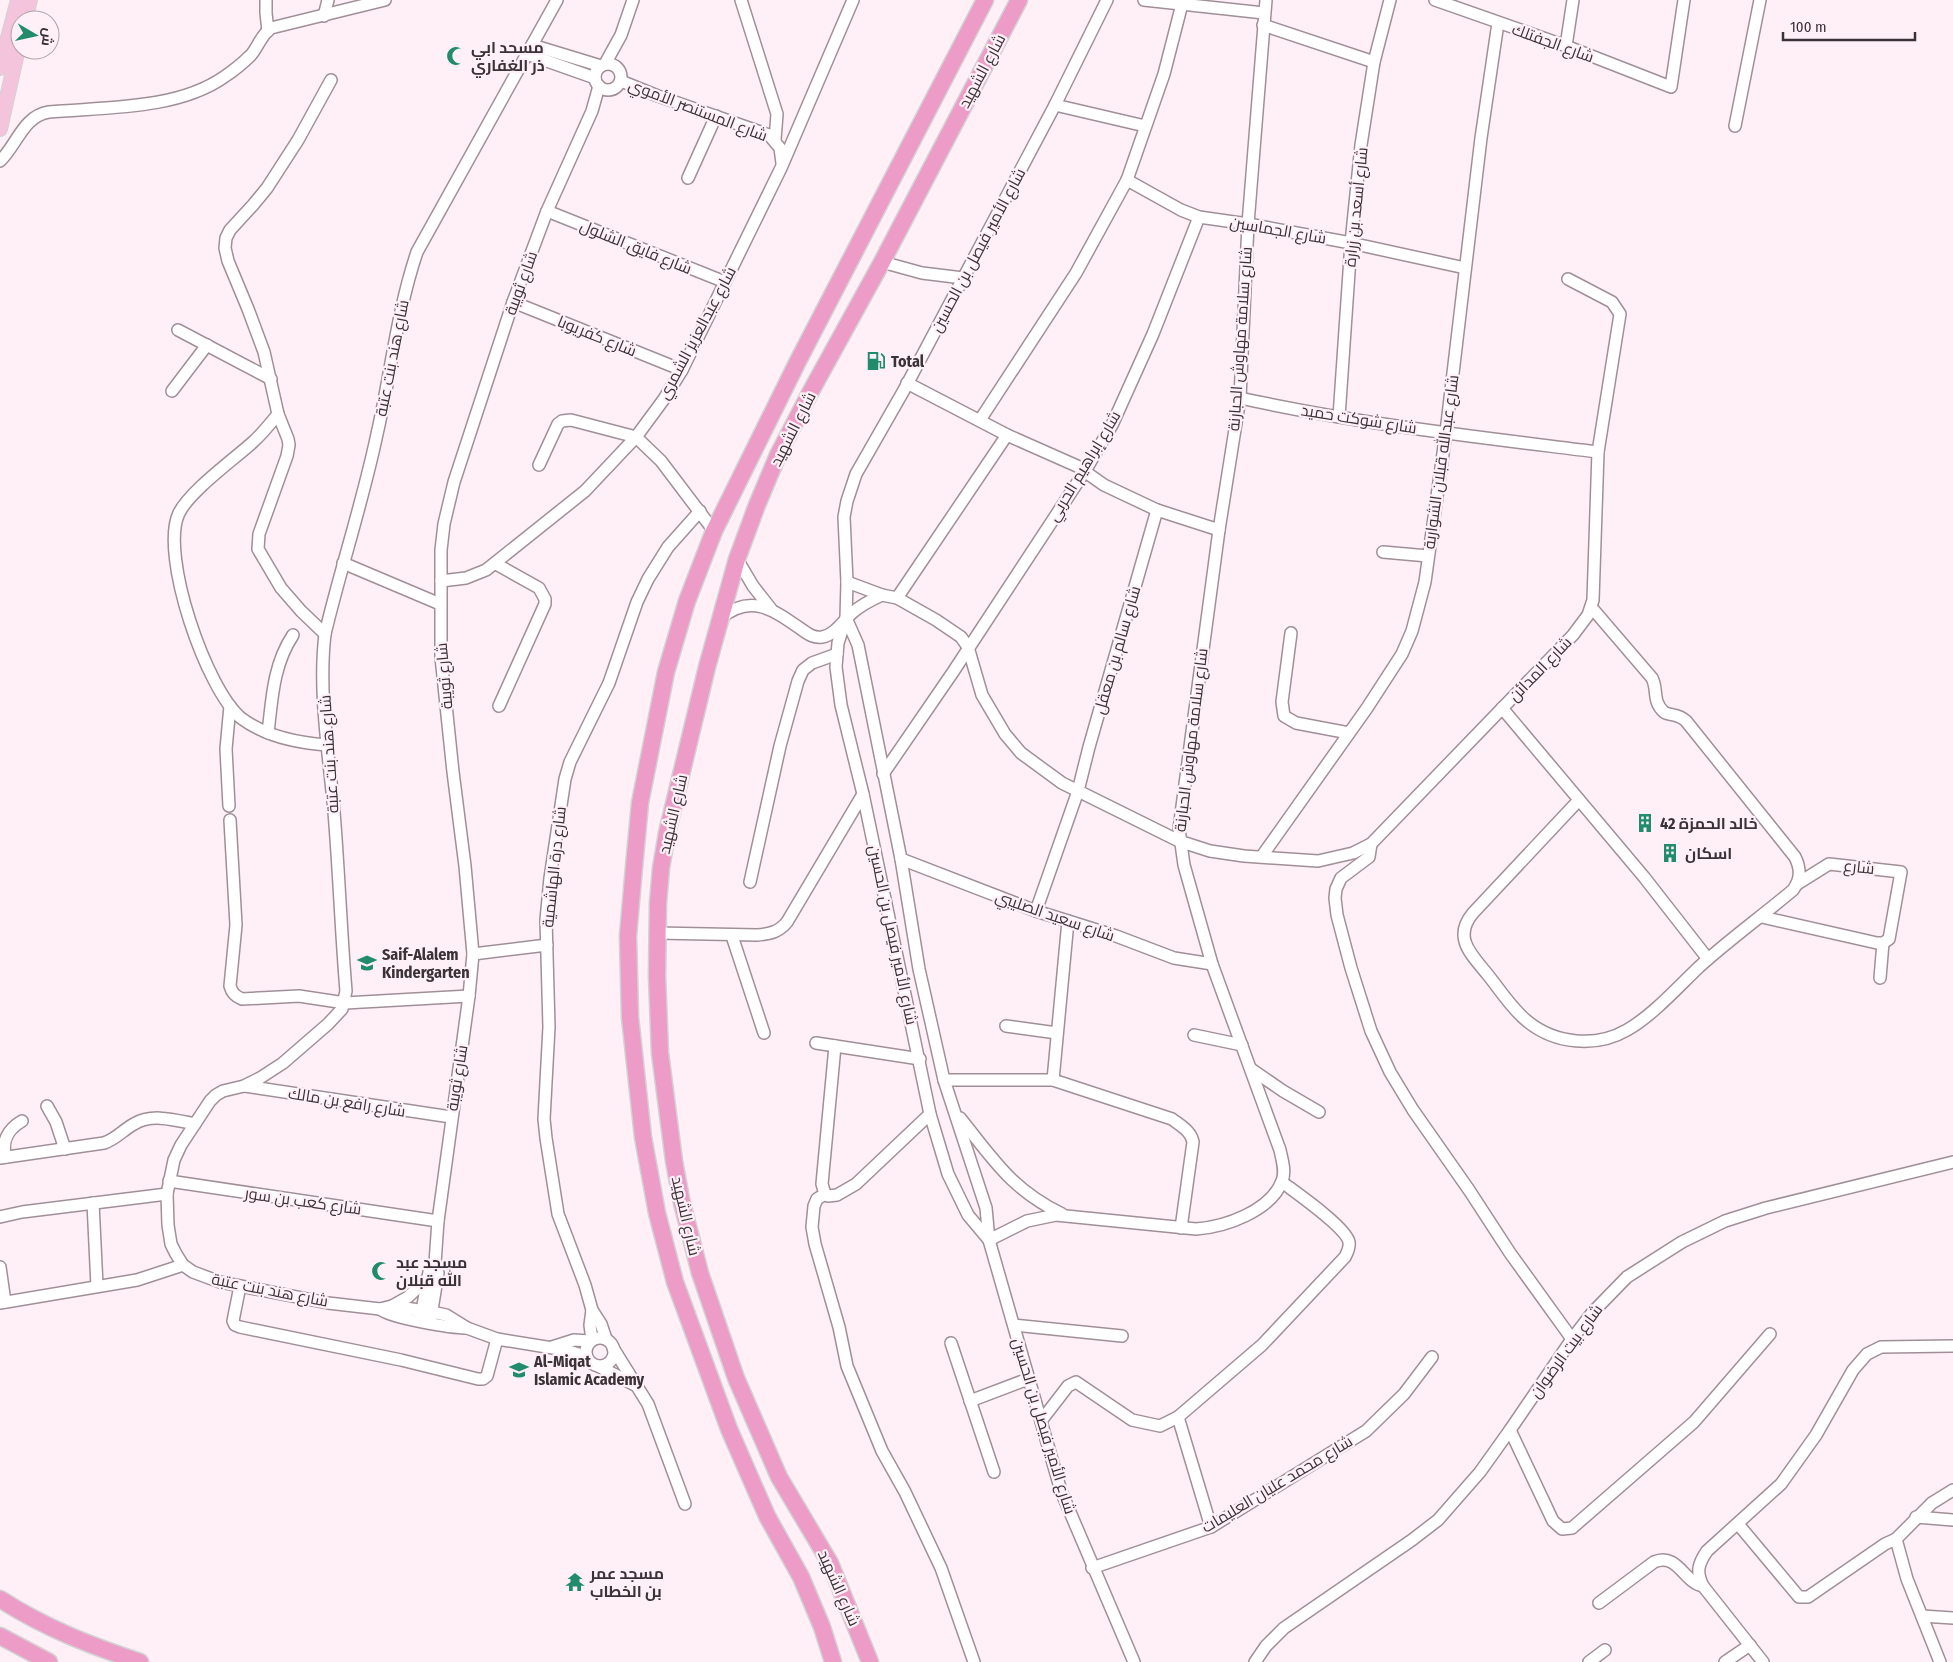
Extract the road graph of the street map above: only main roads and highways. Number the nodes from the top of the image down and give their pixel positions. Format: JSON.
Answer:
{"nodes":[{"id":1,"x":18,"y":0,"type":"edge"},
{"id":2,"x":985,"y":0,"type":"edge"},
{"id":3,"x":1019,"y":0,"type":"edge"},
{"id":4,"x":16,"y":60,"type":"edge"},
{"id":5,"x":0,"y":68,"type":"edge"},
{"id":6,"x":0,"y":129,"type":"edge"},
{"id":7,"x":0,"y":1599,"type":"edge"},
{"id":8,"x":822,"y":1627,"type":"junction"},
{"id":9,"x":0,"y":1636,"type":"edge"},
{"id":10,"x":49,"y":1662,"type":"edge"},
{"id":11,"x":140,"y":1662,"type":"edge"},
{"id":12,"x":823,"y":1662,"type":"edge"},
{"id":13,"x":833,"y":1662,"type":"edge"},
{"id":14,"x":870,"y":1662,"type":"edge"}],
"edges":[{"from":1,"to":5,"type":"main road"},
{"from":2,"to":8,"type":"highway","name":"شارع الشهيد"},
{"from":3,"to":14,"type":"highway","name":"شارع الشهيد"},
{"from":4,"to":6,"type":"main road"},
{"from":7,"to":11,"type":"highway"},
{"from":8,"to":12,"type":"highway"},
{"from":8,"to":13,"type":"highway","name":"شارع الشهيد"},
{"from":9,"to":10,"type":"highway"}]}
